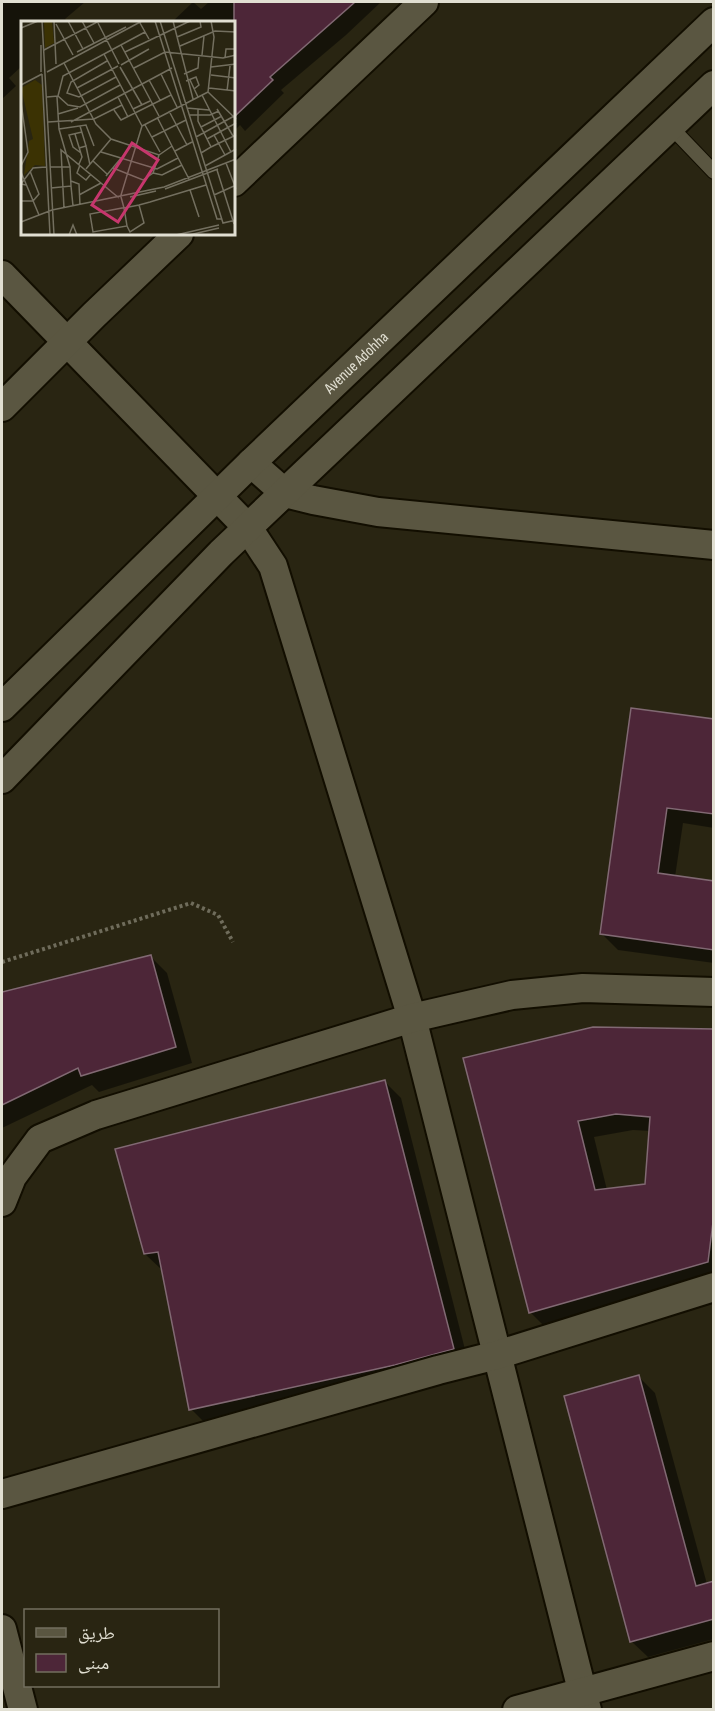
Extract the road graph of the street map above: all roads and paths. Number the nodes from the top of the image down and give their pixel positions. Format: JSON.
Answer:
{"nodes":[{"id":1,"x":424,"y":2,"type":"edge"},
{"id":2,"x":714,"y":22,"type":"edge"},
{"id":3,"x":714,"y":85,"type":"edge"},
{"id":4,"x":670,"y":126,"type":"junction"},
{"id":5,"x":714,"y":172,"type":"edge"},
{"id":6,"x":236,"y":180,"type":"edge"},
{"id":7,"x":177,"y":236,"type":"edge"},
{"id":8,"x":2,"y":276,"type":"edge"},
{"id":9,"x":66,"y":343,"type":"junction"},
{"id":10,"x":2,"y":408,"type":"edge"},
{"id":11,"x":251,"y":464,"type":"junction"},
{"id":12,"x":285,"y":493,"type":"junction"},
{"id":13,"x":218,"y":496,"type":"junction"},
{"id":14,"x":248,"y":528,"type":"junction"},
{"id":15,"x":714,"y":545,"type":"edge"},
{"id":16,"x":2,"y":707,"type":"edge"},
{"id":17,"x":2,"y":779,"type":"edge"},
{"id":18,"x":233,"y":942,"type":"dead end"},
{"id":19,"x":2,"y":962,"type":"edge"},
{"id":20,"x":714,"y":992,"type":"edge"},
{"id":21,"x":412,"y":1018,"type":"junction"},
{"id":22,"x":2,"y":1202,"type":"edge"},
{"id":23,"x":714,"y":1287,"type":"edge"},
{"id":24,"x":498,"y":1354,"type":"junction"},
{"id":25,"x":2,"y":1494,"type":"edge"},
{"id":26,"x":2,"y":1629,"type":"edge"},
{"id":27,"x":714,"y":1656,"type":"edge"},
{"id":28,"x":585,"y":1701,"type":"edge"},
{"id":29,"x":23,"y":1710,"type":"edge"},
{"id":30,"x":517,"y":1710,"type":"edge"}],
"edges":[{"from":1,"to":6,"type":"street"},
{"from":2,"to":11,"type":"street","name":"Avenue Adohha"},
{"from":3,"to":4,"type":"street"},
{"from":4,"to":5,"type":"lane"},
{"from":4,"to":12,"type":"street"},
{"from":7,"to":9,"type":"street"},
{"from":8,"to":9,"type":"street"},
{"from":9,"to":10,"type":"street"},
{"from":9,"to":13,"type":"street"},
{"from":11,"to":12,"type":"street"},
{"from":11,"to":13,"type":"street","name":"Avenue Adohha"},
{"from":12,"to":14,"type":"street"},
{"from":12,"to":15,"type":"street"},
{"from":13,"to":14,"type":"street"},
{"from":13,"to":16,"type":"street","name":"Avenue Adohha"},
{"from":14,"to":17,"type":"street"},
{"from":14,"to":21,"type":"street"},
{"from":18,"to":19,"type":"path"},
{"from":20,"to":21,"type":"street"},
{"from":21,"to":22,"type":"street"},
{"from":21,"to":24,"type":"street"},
{"from":23,"to":24,"type":"street"},
{"from":24,"to":25,"type":"street"},
{"from":24,"to":28,"type":"street"},
{"from":26,"to":29,"type":"street"},
{"from":27,"to":28,"type":"street"},
{"from":28,"to":30,"type":"street"}]}
